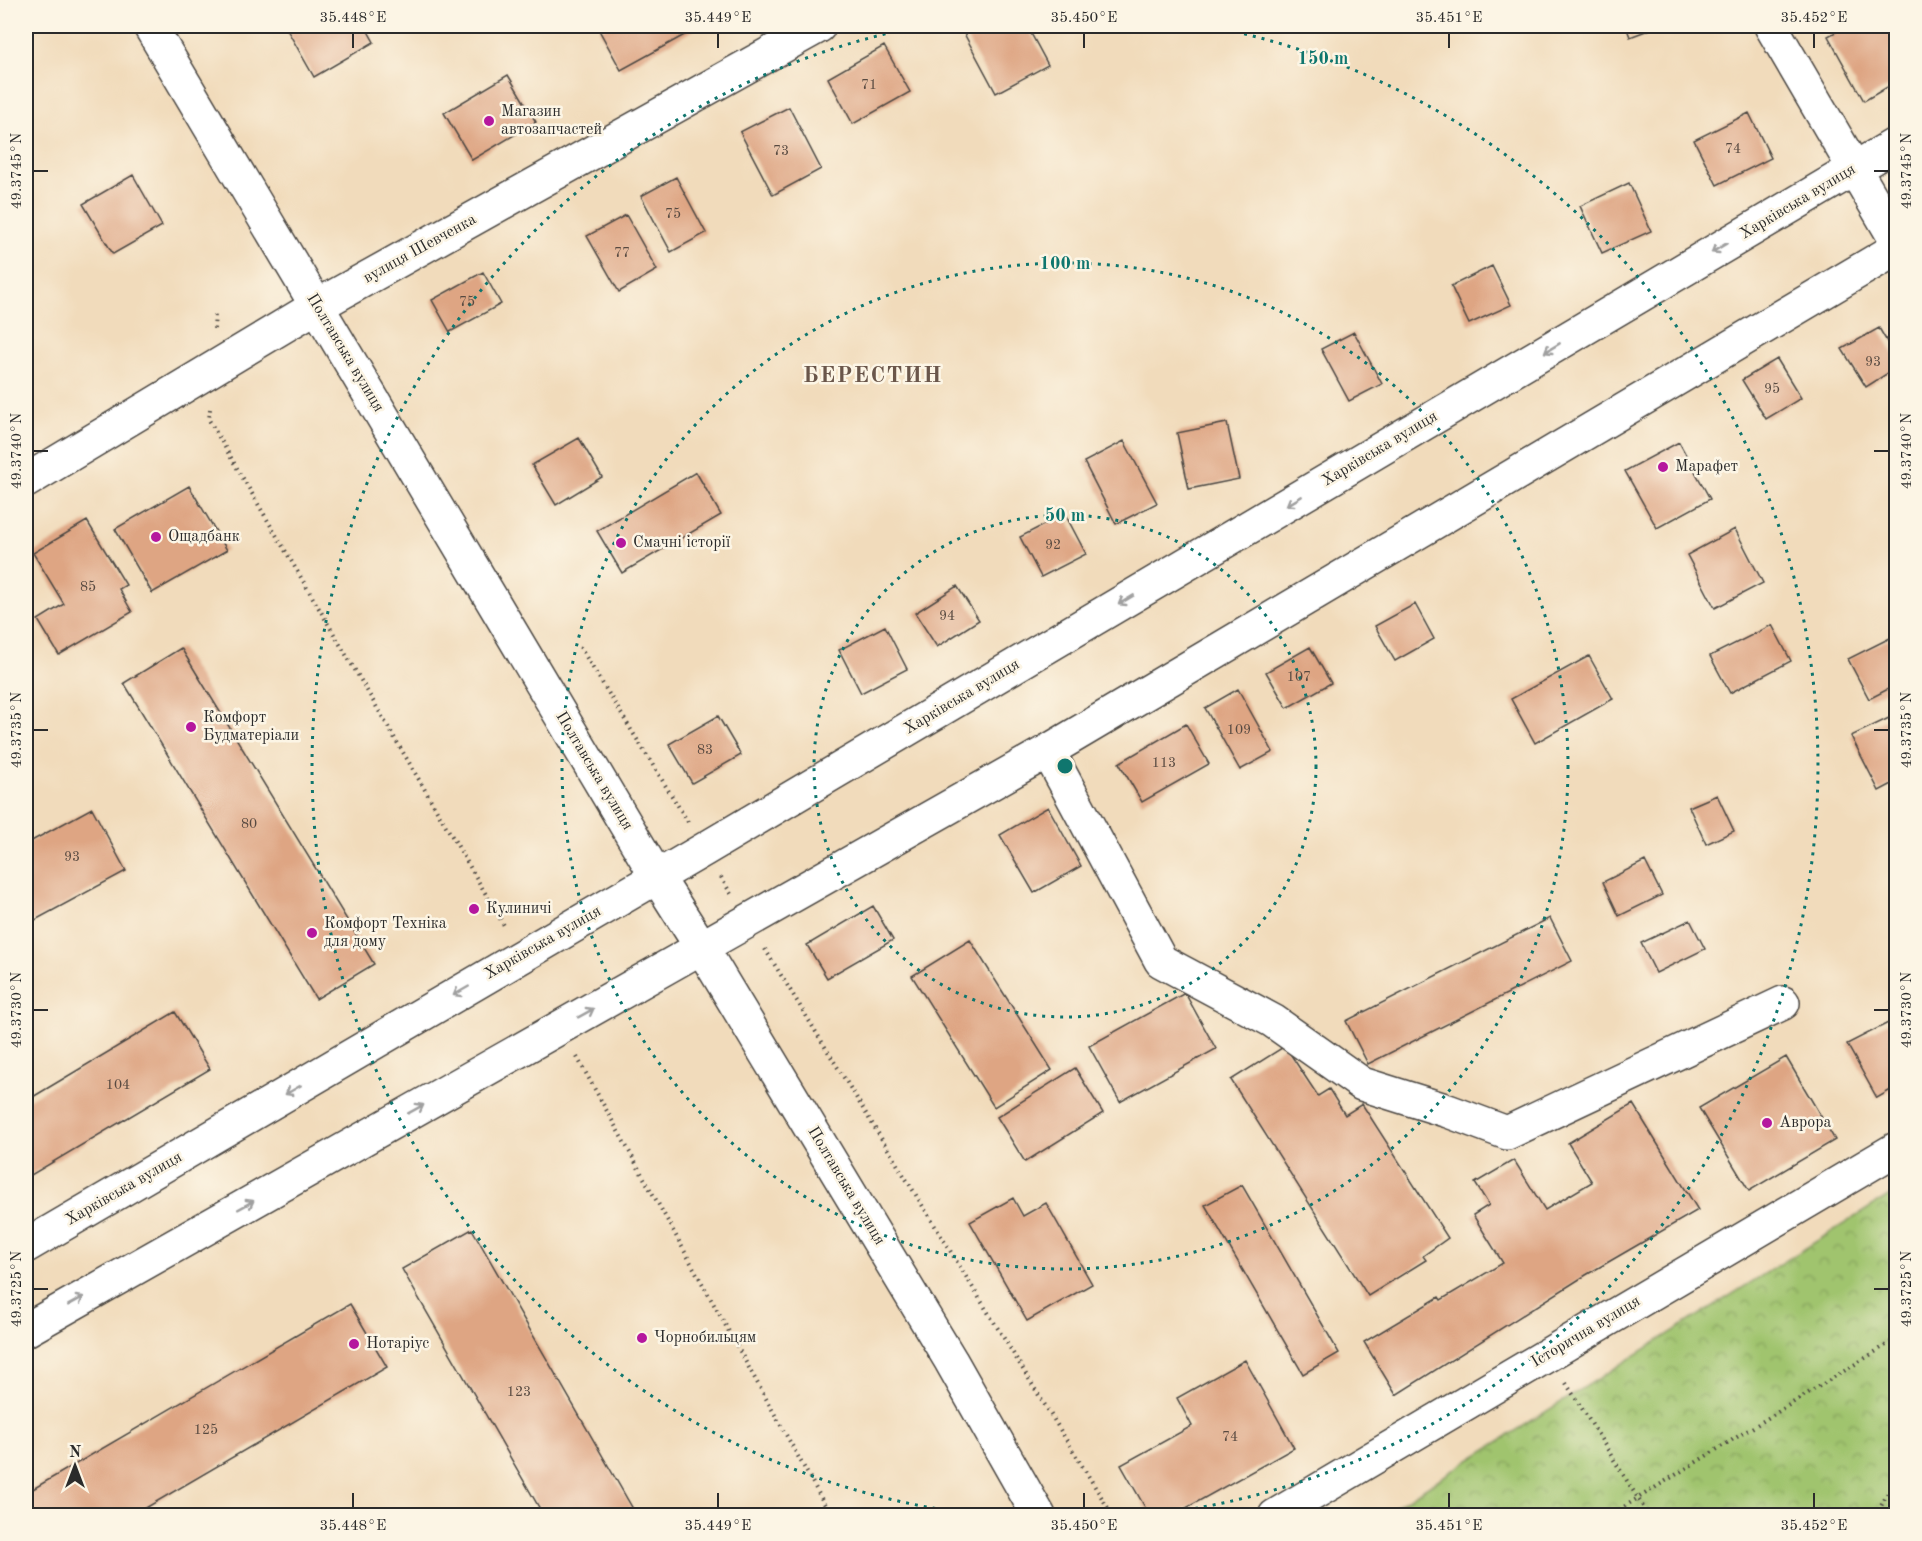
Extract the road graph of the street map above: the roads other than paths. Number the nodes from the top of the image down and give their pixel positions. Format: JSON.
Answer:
{"nodes":[{"id":1,"x":150,"y":26,"type":"edge"},
{"id":2,"x":819,"y":26,"type":"edge"},
{"id":3,"x":1771,"y":26,"type":"edge"},
{"id":4,"x":1896,"y":144,"type":"edge"},
{"id":5,"x":1855,"y":168,"type":"junction"},
{"id":6,"x":1896,"y":240,"type":"edge"},
{"id":7,"x":1896,"y":249,"type":"edge"},
{"id":8,"x":317,"y":306,"type":"junction"},
{"id":9,"x":26,"y":481,"type":"edge"},
{"id":10,"x":1048,"y":752,"type":"junction"},
{"id":11,"x":657,"y":877,"type":"junction"},
{"id":12,"x":702,"y":948,"type":"junction"},
{"id":13,"x":1783,"y":1002,"type":"dead end"},
{"id":14,"x":1896,"y":1149,"type":"edge"},
{"id":15,"x":26,"y":1246,"type":"edge"},
{"id":16,"x":26,"y":1330,"type":"edge"},
{"id":17,"x":1039,"y":1515,"type":"edge"},
{"id":18,"x":1275,"y":1515,"type":"edge"}],
"edges":[{"from":1,"to":8,"type":"main road","name":"Полтавська вулиця"},
{"from":2,"to":8,"type":"main road","name":"вулиця Шевченка"},
{"from":3,"to":5,"type":"main road"},
{"from":4,"to":5,"type":"main road","name":"Харківська вулиця"},
{"from":5,"to":6,"type":"main road"},
{"from":5,"to":11,"type":"main road","name":"Харківська вулиця","one_way":true},
{"from":7,"to":10,"type":"main road"},
{"from":8,"to":9,"type":"main road","name":"вулиця Шевченка"},
{"from":8,"to":11,"type":"main road","name":"Полтавська вулиця"},
{"from":10,"to":12,"type":"main road"},
{"from":10,"to":13,"type":"main road"},
{"from":11,"to":12,"type":"main road","name":"Полтавська вулиця"},
{"from":11,"to":15,"type":"main road","name":"Харківська вулиця","one_way":true},
{"from":16,"to":12,"type":"main road","one_way":true},
{"from":12,"to":17,"type":"main road","name":"Полтавська вулиця"},
{"from":14,"to":18,"type":"main road","name":"Історична вулиця"}]}
